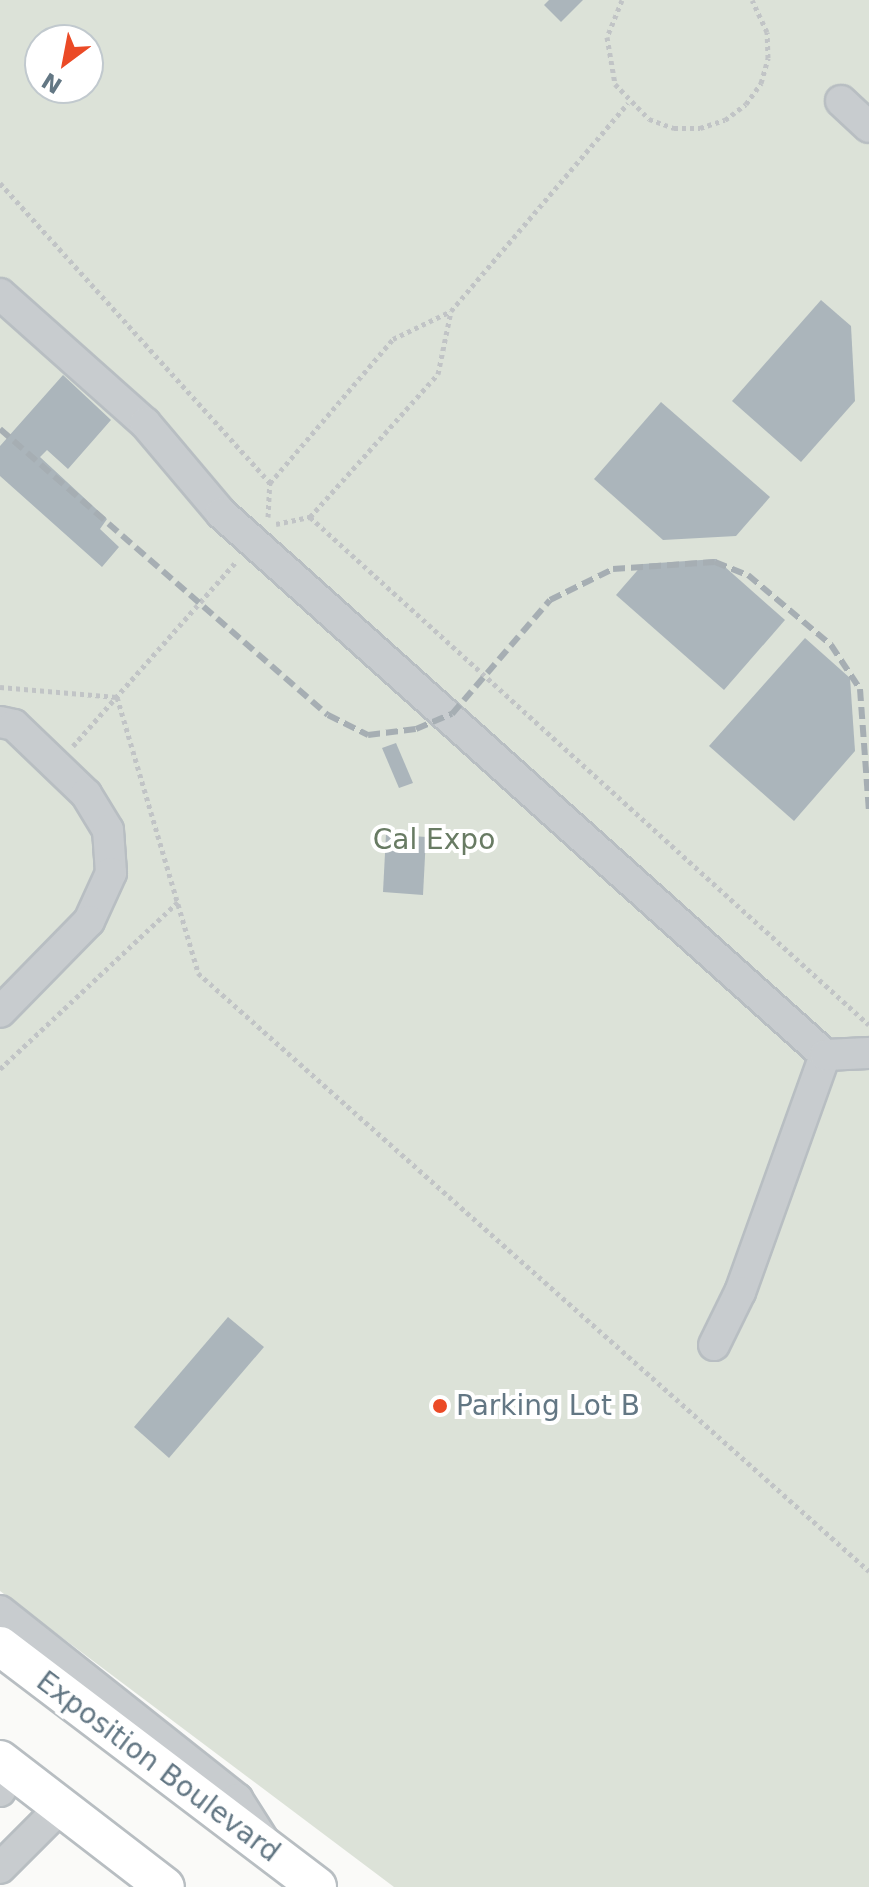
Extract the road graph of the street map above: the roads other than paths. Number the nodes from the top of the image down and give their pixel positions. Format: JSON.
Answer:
{"nodes":[{"id":1,"x":841,"y":101,"type":"dead end"},
{"id":2,"x":869,"y":127,"type":"edge"},
{"id":3,"x":0,"y":294,"type":"edge"},
{"id":4,"x":0,"y":722,"type":"edge"},
{"id":5,"x":0,"y":1012,"type":"edge"},
{"id":6,"x":869,"y":1053,"type":"edge"},
{"id":7,"x":825,"y":1055,"type":"junction"},
{"id":8,"x":714,"y":1345,"type":"dead end"},
{"id":9,"x":0,"y":1611,"type":"edge"},
{"id":10,"x":0,"y":1646,"type":"edge"},
{"id":11,"x":4,"y":1774,"type":"edge"},
{"id":12,"x":61,"y":1807,"type":"junction"},
{"id":13,"x":271,"y":1852,"type":"junction"},
{"id":14,"x":0,"y":1868,"type":"edge"},
{"id":15,"x":165,"y":1887,"type":"edge"},
{"id":16,"x":317,"y":1887,"type":"edge"}],
"edges":[{"from":1,"to":2,"type":"lane"},
{"from":3,"to":7,"type":"lane"},
{"from":4,"to":5,"type":"lane"},
{"from":6,"to":7,"type":"lane"},
{"from":7,"to":8,"type":"lane"},
{"from":9,"to":13,"type":"lane"},
{"from":10,"to":13,"type":"main road","name":"Exposition Boulevard"},
{"from":11,"to":12,"type":"main road"},
{"from":12,"to":14,"type":"lane"},
{"from":12,"to":15,"type":"main road"},
{"from":13,"to":16,"type":"main road","name":"Exposition Boulevard"}]}
